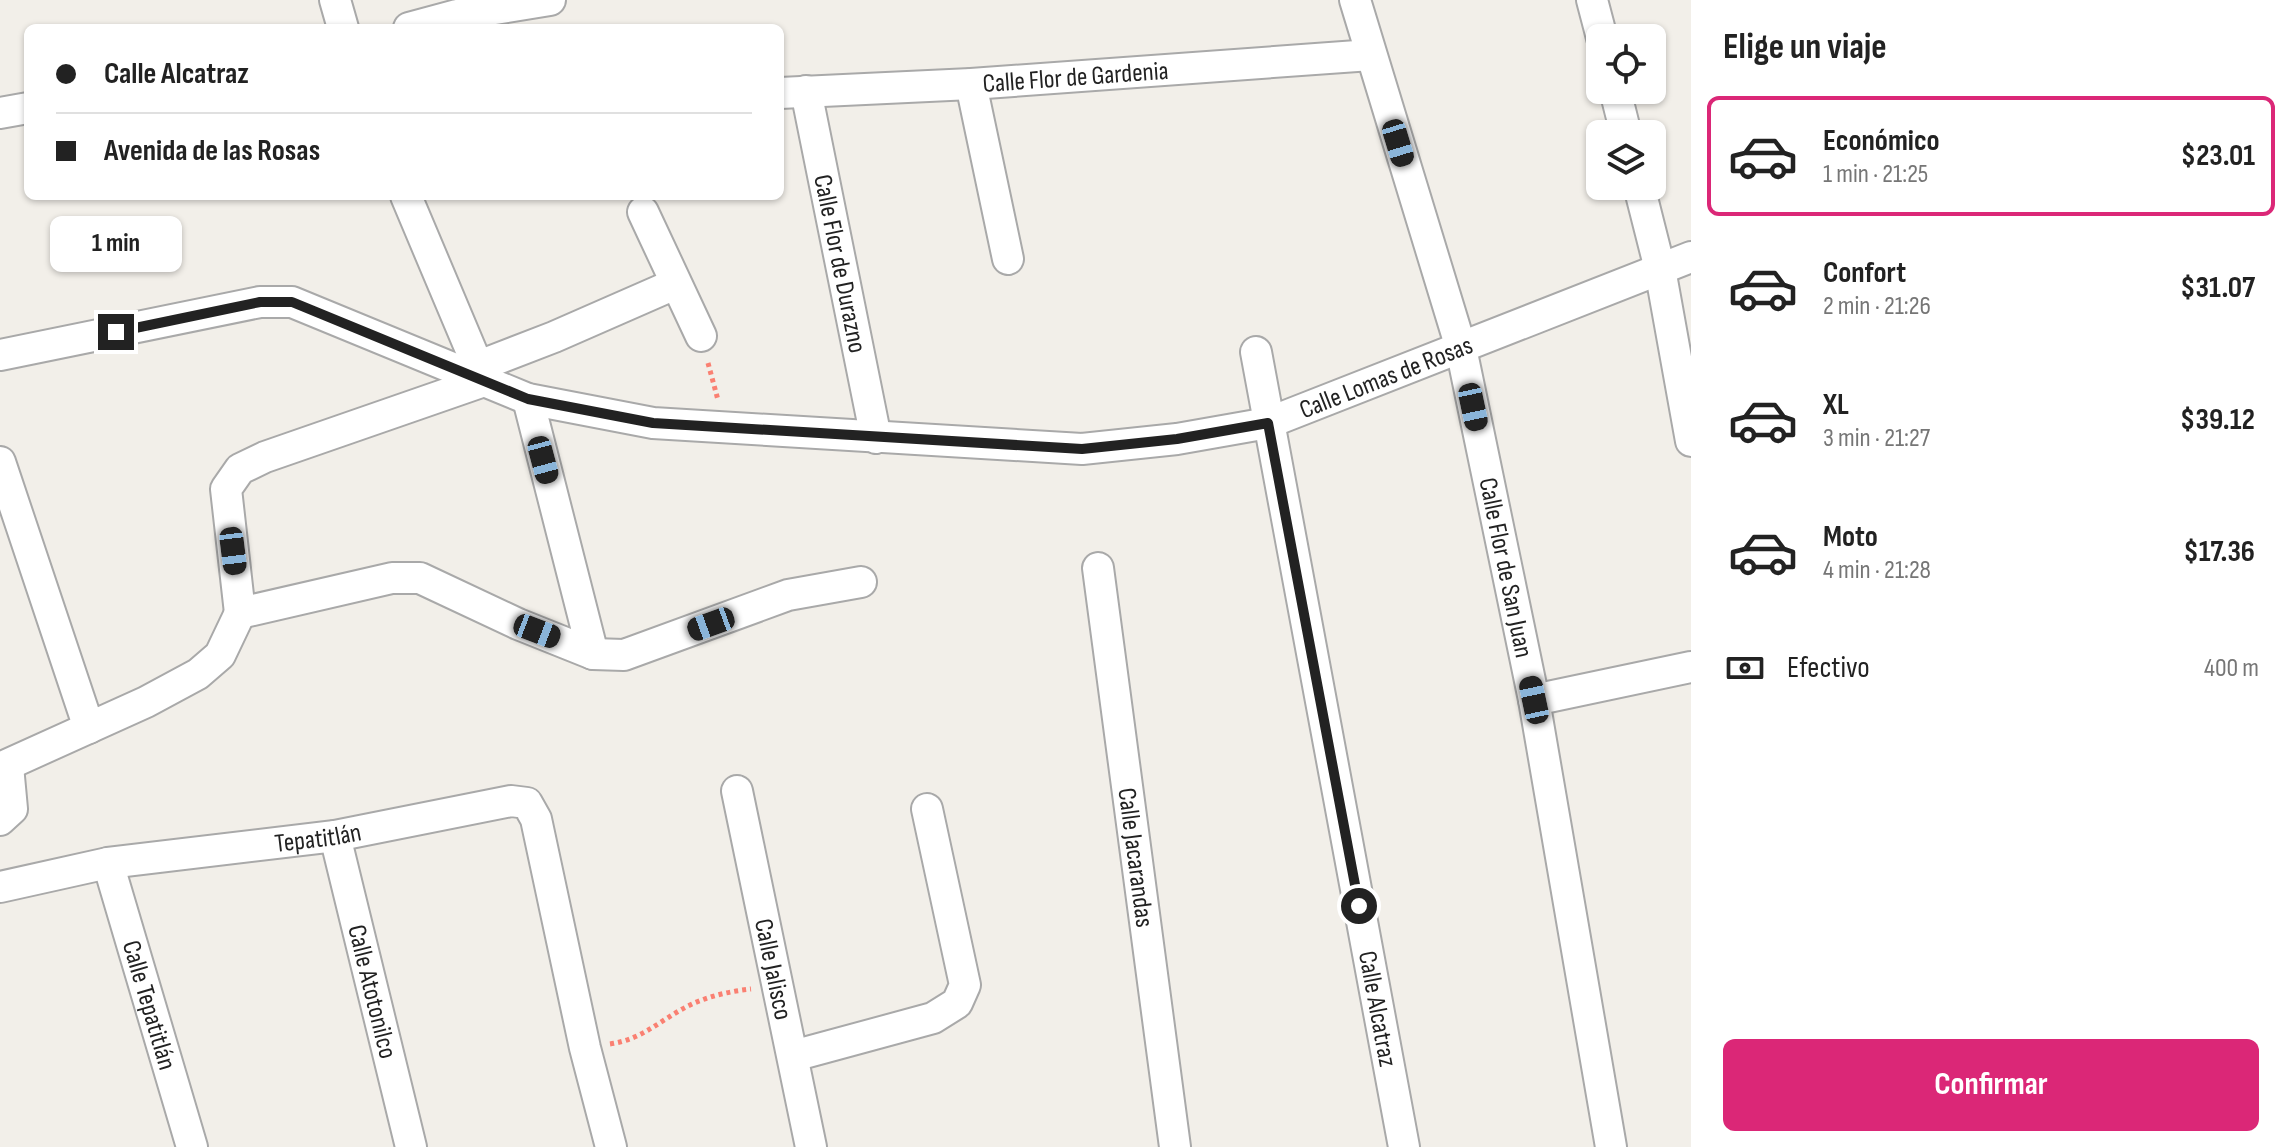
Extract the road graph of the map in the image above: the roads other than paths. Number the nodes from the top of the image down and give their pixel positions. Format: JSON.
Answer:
{"nodes":[{"id":1,"x":335,"y":0,"type":"edge"},
{"id":2,"x":550,"y":0,"type":"edge"},
{"id":3,"x":1355,"y":0,"type":"edge"},
{"id":4,"x":1592,"y":0,"type":"edge"},
{"id":5,"x":456,"y":8,"type":"edge"},
{"id":6,"x":342,"y":24,"type":"edge"},
{"id":7,"x":418,"y":24,"type":"edge"},
{"id":8,"x":1598,"y":24,"type":"edge"},
{"id":9,"x":1371,"y":55,"type":"junction"},
{"id":10,"x":971,"y":84,"type":"junction"},
{"id":11,"x":793,"y":92,"type":"edge"},
{"id":12,"x":408,"y":200,"type":"edge"},
{"id":13,"x":1643,"y":200,"type":"edge"},
{"id":14,"x":643,"y":212,"type":"dead end"},
{"id":15,"x":1691,"y":257,"type":"edge"},
{"id":16,"x":1008,"y":259,"type":"dead end"},
{"id":17,"x":1660,"y":269,"type":"junction"},
{"id":18,"x":675,"y":284,"type":"junction"},
{"id":19,"x":701,"y":336,"type":"road end"},
{"id":20,"x":1461,"y":348,"type":"junction"},
{"id":21,"x":1256,"y":352,"type":"dead end"},
{"id":22,"x":0,"y":355,"type":"edge"},
{"id":23,"x":481,"y":374,"type":"junction"},
{"id":24,"x":528,"y":399,"type":"junction"},
{"id":25,"x":1268,"y":423,"type":"junction"},
{"id":26,"x":876,"y":438,"type":"junction"},
{"id":27,"x":1691,"y":441,"type":"edge"},
{"id":28,"x":0,"y":462,"type":"edge"},
{"id":29,"x":1098,"y":568,"type":"dead end"},
{"id":30,"x":861,"y":582,"type":"dead end"},
{"id":31,"x":240,"y":613,"type":"junction"},
{"id":32,"x":593,"y":654,"type":"junction"},
{"id":33,"x":1691,"y":667,"type":"edge"},
{"id":34,"x":1534,"y":700,"type":"junction"},
{"id":35,"x":89,"y":728,"type":"junction"},
{"id":36,"x":4,"y":767,"type":"edge"},
{"id":37,"x":737,"y":791,"type":"dead end"},
{"id":38,"x":927,"y":809,"type":"dead end"},
{"id":39,"x":0,"y":820,"type":"edge"},
{"id":40,"x":335,"y":836,"type":"junction"},
{"id":41,"x":108,"y":863,"type":"junction"},
{"id":42,"x":0,"y":887,"type":"edge"},
{"id":43,"x":793,"y":1056,"type":"junction"},
{"id":44,"x":192,"y":1147,"type":"edge"},
{"id":45,"x":411,"y":1147,"type":"edge"},
{"id":46,"x":611,"y":1147,"type":"edge"},
{"id":47,"x":811,"y":1147,"type":"edge"},
{"id":48,"x":1175,"y":1147,"type":"edge"},
{"id":49,"x":1404,"y":1147,"type":"edge"},
{"id":50,"x":1611,"y":1147,"type":"edge"}],
"edges":[{"from":1,"to":6,"type":"street"},
{"from":2,"to":5,"type":"street"},
{"from":3,"to":9,"type":"street","name":"Calle Flor de San Juan"},
{"from":4,"to":8,"type":"street"},
{"from":5,"to":7,"type":"street"},
{"from":9,"to":10,"type":"street","name":"Calle Flor de Gardenia"},
{"from":9,"to":20,"type":"street","name":"Calle Flor de San Juan"},
{"from":10,"to":11,"type":"street","name":"Calle Flor de Gardenia"},
{"from":10,"to":16,"type":"street"},
{"from":11,"to":26,"type":"street","name":"Calle Flor de Durazno"},
{"from":12,"to":23,"type":"street"},
{"from":13,"to":17,"type":"street"},
{"from":14,"to":18,"type":"street"},
{"from":15,"to":17,"type":"street","name":"Calle Lomas de Rosas"},
{"from":17,"to":20,"type":"street","name":"Calle Lomas de Rosas"},
{"from":17,"to":27,"type":"street"},
{"from":18,"to":19,"type":"street"},
{"from":18,"to":23,"type":"street"},
{"from":20,"to":25,"type":"street","name":"Calle Lomas de Rosas"},
{"from":20,"to":34,"type":"street","name":"Calle Flor de San Juan"},
{"from":21,"to":25,"type":"street","name":"Calle Alcatraz"},
{"from":22,"to":23,"type":"street","name":"Calle Lomas de Rosas"},
{"from":23,"to":24,"type":"street","name":"Calle Lomas de Rosas"},
{"from":23,"to":31,"type":"street"},
{"from":24,"to":26,"type":"street","name":"Calle Lomas de Rosas"},
{"from":24,"to":32,"type":"street"},
{"from":25,"to":26,"type":"street","name":"Calle Lomas de Rosas"},
{"from":25,"to":49,"type":"street","name":"Calle Alcatraz"},
{"from":28,"to":35,"type":"street"},
{"from":29,"to":48,"type":"street","name":"Calle Jacarandas"},
{"from":30,"to":32,"type":"street"},
{"from":31,"to":32,"type":"street"},
{"from":31,"to":35,"type":"street"},
{"from":33,"to":34,"type":"street"},
{"from":34,"to":50,"type":"street","name":"Calle Flor de San Juan"},
{"from":35,"to":36,"type":"street"},
{"from":36,"to":39,"type":"street"},
{"from":37,"to":43,"type":"street","name":"Calle Jalisco"},
{"from":38,"to":43,"type":"street"},
{"from":40,"to":41,"type":"street","name":"Tepatitlán"},
{"from":40,"to":45,"type":"street","name":"Calle Atotonilco"},
{"from":40,"to":46,"type":"street","name":"Tepatitlán"},
{"from":41,"to":42,"type":"street","name":"Tepatitlán"},
{"from":41,"to":44,"type":"street","name":"Calle Tepatitlán"},
{"from":43,"to":47,"type":"street","name":"Calle Jalisco"}]}
